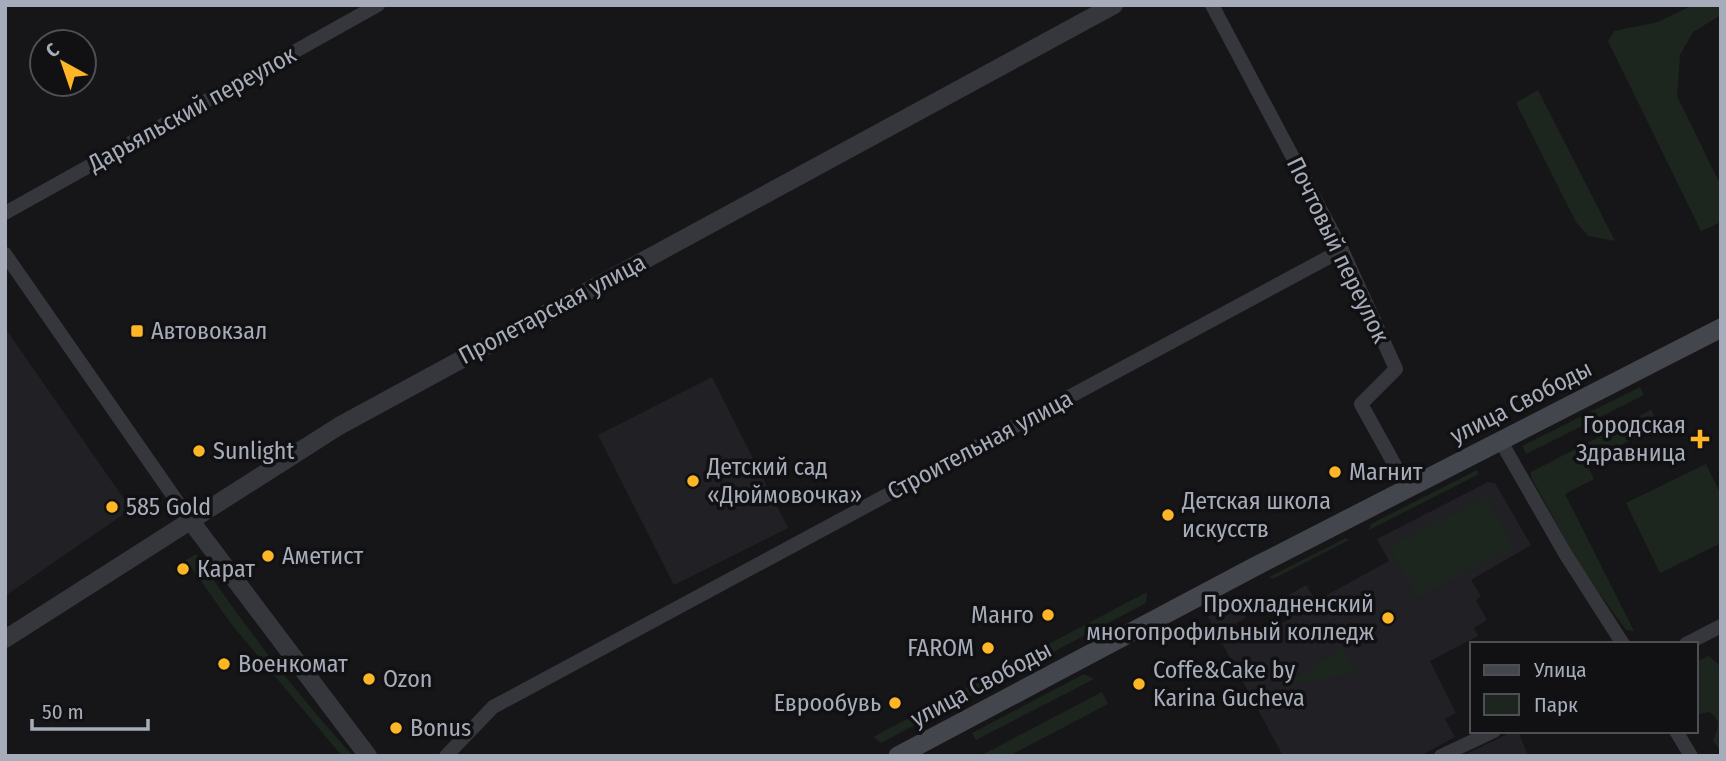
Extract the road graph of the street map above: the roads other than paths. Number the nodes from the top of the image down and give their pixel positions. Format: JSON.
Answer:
{"nodes":[{"id":1,"x":378,"y":5,"type":"edge"},
{"id":2,"x":1114,"y":5,"type":"edge"},
{"id":3,"x":1212,"y":5,"type":"edge"},
{"id":4,"x":5,"y":212,"type":"edge"},
{"id":5,"x":1342,"y":250,"type":"junction"},
{"id":6,"x":5,"y":254,"type":"edge"},
{"id":7,"x":1721,"y":328,"type":"edge"},
{"id":8,"x":1500,"y":440,"type":"junction"},
{"id":9,"x":1407,"y":488,"type":"junction"},
{"id":10,"x":190,"y":520,"type":"junction"},
{"id":11,"x":1721,"y":626,"type":"edge"},
{"id":12,"x":5,"y":639,"type":"edge"},
{"id":13,"x":1622,"y":642,"type":"edge"},
{"id":14,"x":1690,"y":642,"type":"edge"},
{"id":15,"x":1490,"y":733,"type":"edge"},
{"id":16,"x":1677,"y":733,"type":"edge"},
{"id":17,"x":368,"y":756,"type":"edge"},
{"id":18,"x":446,"y":756,"type":"edge"},
{"id":19,"x":898,"y":756,"type":"edge"},
{"id":20,"x":1441,"y":756,"type":"edge"},
{"id":21,"x":1691,"y":756,"type":"edge"}],
"edges":[{"from":1,"to":4,"type":"street","name":"Дарьяльский переулок"},
{"from":2,"to":10,"type":"street","name":"Пролетарская улица"},
{"from":3,"to":5,"type":"street","name":"Почтовый переулок"},
{"from":5,"to":9,"type":"street","name":"Почтовый переулок"},
{"from":5,"to":18,"type":"street","name":"Строительная улица"},
{"from":6,"to":10,"type":"street"},
{"from":7,"to":8,"type":"main road","name":"улица Свободы"},
{"from":8,"to":9,"type":"main road","name":"улица Свободы"},
{"from":8,"to":13,"type":"street"},
{"from":9,"to":19,"type":"main road","name":"улица Свободы"},
{"from":10,"to":12,"type":"street","name":"Пролетарская улица"},
{"from":10,"to":17,"type":"street"},
{"from":11,"to":14,"type":"street"},
{"from":15,"to":20,"type":"street"},
{"from":16,"to":21,"type":"street"}]}
